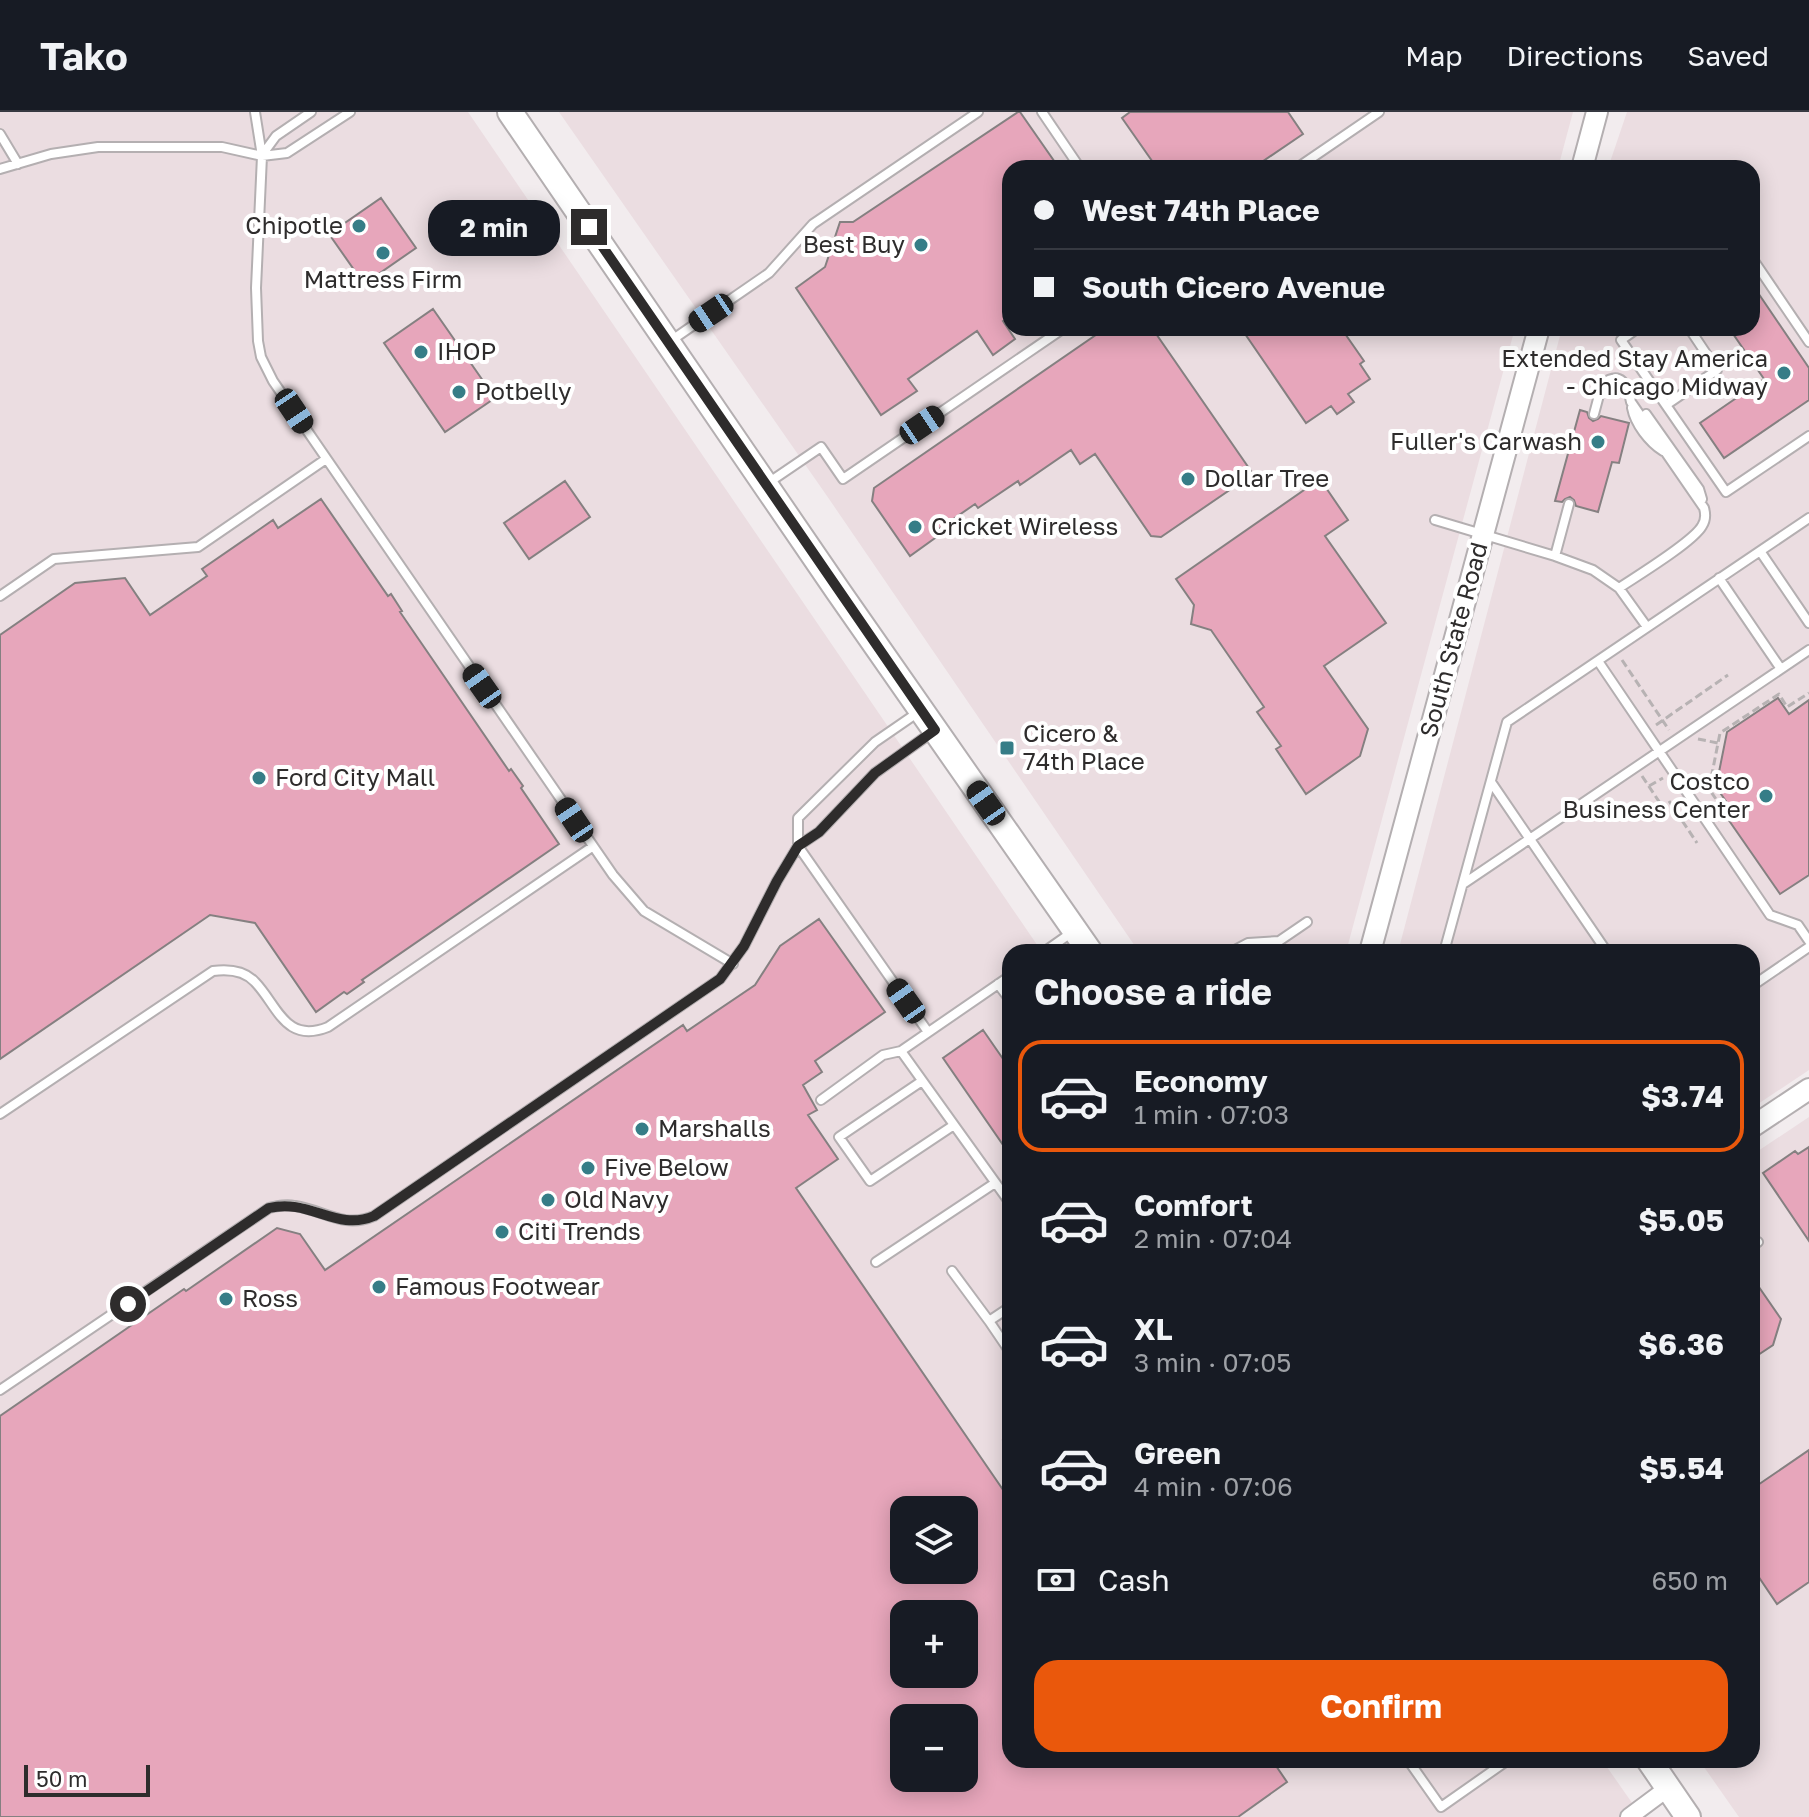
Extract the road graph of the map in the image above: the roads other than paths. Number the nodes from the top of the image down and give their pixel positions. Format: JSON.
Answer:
{"nodes":[{"id":1,"x":255,"y":112,"type":"edge"},
{"id":2,"x":311,"y":112,"type":"edge"},
{"id":3,"x":350,"y":112,"type":"edge"},
{"id":4,"x":510,"y":112,"type":"edge"},
{"id":5,"x":978,"y":112,"type":"edge"},
{"id":6,"x":1042,"y":112,"type":"edge"},
{"id":7,"x":1379,"y":112,"type":"edge"},
{"id":8,"x":1597,"y":112,"type":"edge"},
{"id":9,"x":0,"y":134,"type":"edge"},
{"id":10,"x":262,"y":156,"type":"junction"},
{"id":11,"x":1075,"y":160,"type":"edge"},
{"id":12,"x":1309,"y":160,"type":"edge"},
{"id":13,"x":1584,"y":160,"type":"edge"},
{"id":14,"x":18,"y":164,"type":"junction"},
{"id":15,"x":0,"y":169,"type":"edge"},
{"id":16,"x":1760,"y":270,"type":"edge"},
{"id":17,"x":1052,"y":336,"type":"edge"},
{"id":18,"x":1537,"y":336,"type":"edge"},
{"id":19,"x":1623,"y":336,"type":"edge"},
{"id":20,"x":1694,"y":336,"type":"edge"},
{"id":21,"x":1809,"y":342,"type":"edge"},
{"id":22,"x":668,"y":343,"type":"junction"},
{"id":23,"x":1629,"y":390,"type":"junction"},
{"id":24,"x":1666,"y":405,"type":"junction"},
{"id":25,"x":1594,"y":414,"type":"dead end"},
{"id":26,"x":1809,"y":436,"type":"edge"},
{"id":27,"x":326,"y":459,"type":"junction"},
{"id":28,"x":765,"y":485,"type":"junction"},
{"id":29,"x":1569,"y":504,"type":"dead end"},
{"id":30,"x":1704,"y":508,"type":"junction"},
{"id":31,"x":1809,"y":518,"type":"edge"},
{"id":32,"x":1435,"y":520,"type":"dead end"},
{"id":33,"x":1483,"y":534,"type":"junction"},
{"id":34,"x":1760,"y":551,"type":"junction"},
{"id":35,"x":1555,"y":556,"type":"junction"},
{"id":36,"x":1719,"y":578,"type":"junction"},
{"id":37,"x":1619,"y":588,"type":"junction"},
{"id":38,"x":0,"y":596,"type":"edge"},
{"id":39,"x":1809,"y":623,"type":"edge"},
{"id":40,"x":1647,"y":627,"type":"junction"},
{"id":41,"x":1809,"y":650,"type":"edge"},
{"id":42,"x":1598,"y":661,"type":"junction"},
{"id":43,"x":1781,"y":669,"type":"junction"},
{"id":44,"x":928,"y":720,"type":"junction"},
{"id":45,"x":1659,"y":751,"type":"junction"},
{"id":46,"x":1491,"y":782,"type":"junction"},
{"id":47,"x":1529,"y":839,"type":"junction"},
{"id":48,"x":798,"y":846,"type":"junction"},
{"id":49,"x":592,"y":847,"type":"junction"},
{"id":50,"x":1463,"y":884,"type":"junction"},
{"id":51,"x":1307,"y":922,"type":"dead end"},
{"id":52,"x":1075,"y":931,"type":"junction"},
{"id":53,"x":1263,"y":941,"type":"junction"},
{"id":54,"x":1279,"y":941,"type":"junction"},
{"id":55,"x":1809,"y":941,"type":"edge"},
{"id":56,"x":1056,"y":944,"type":"edge"},
{"id":57,"x":1084,"y":944,"type":"edge"},
{"id":58,"x":1246,"y":944,"type":"edge"},
{"id":59,"x":1259,"y":944,"type":"edge"},
{"id":60,"x":1275,"y":944,"type":"edge"},
{"id":61,"x":1278,"y":944,"type":"edge"},
{"id":62,"x":1375,"y":944,"type":"edge"},
{"id":63,"x":1446,"y":944,"type":"edge"},
{"id":64,"x":1601,"y":944,"type":"edge"},
{"id":65,"x":1809,"y":947,"type":"edge"},
{"id":66,"x":733,"y":964,"type":"junction"},
{"id":67,"x":1002,"y":981,"type":"edge"},
{"id":68,"x":1760,"y":981,"type":"edge"},
{"id":69,"x":998,"y":984,"type":"junction"},
{"id":70,"x":1002,"y":989,"type":"edge"},
{"id":71,"x":928,"y":1032,"type":"junction"},
{"id":72,"x":901,"y":1051,"type":"junction"},
{"id":73,"x":922,"y":1081,"type":"junction"},
{"id":74,"x":1809,"y":1089,"type":"edge"},
{"id":75,"x":821,"y":1100,"type":"dead end"},
{"id":76,"x":0,"y":1114,"type":"edge"},
{"id":77,"x":1760,"y":1122,"type":"edge"},
{"id":78,"x":954,"y":1125,"type":"junction"},
{"id":79,"x":995,"y":1183,"type":"junction"},
{"id":80,"x":1002,"y":1192,"type":"edge"},
{"id":81,"x":876,"y":1262,"type":"dead end"},
{"id":82,"x":952,"y":1271,"type":"dead end"},
{"id":83,"x":1002,"y":1312,"type":"edge"},
{"id":84,"x":989,"y":1321,"type":"junction"},
{"id":85,"x":1002,"y":1340,"type":"edge"},
{"id":86,"x":0,"y":1390,"type":"edge"},
{"id":87,"x":1414,"y":1768,"type":"edge"},
{"id":88,"x":1497,"y":1768,"type":"edge"},
{"id":89,"x":1654,"y":1768,"type":"edge"},
{"id":90,"x":1668,"y":1788,"type":"junction"},
{"id":91,"x":1629,"y":1817,"type":"edge"},
{"id":92,"x":1688,"y":1817,"type":"edge"}],
"edges":[{"from":1,"to":10,"type":"lane"},
{"from":2,"to":10,"type":"lane"},
{"from":3,"to":10,"type":"lane"},
{"from":4,"to":22,"type":"main road"},
{"from":5,"to":22,"type":"lane"},
{"from":6,"to":11,"type":"lane"},
{"from":7,"to":12,"type":"lane"},
{"from":8,"to":13,"type":"street"},
{"from":9,"to":14,"type":"lane"},
{"from":10,"to":14,"type":"lane"},
{"from":10,"to":27,"type":"lane"},
{"from":14,"to":15,"type":"lane"},
{"from":16,"to":21,"type":"lane"},
{"from":17,"to":28,"type":"lane"},
{"from":18,"to":33,"type":"street","name":"South State Road"},
{"from":19,"to":24,"type":"lane"},
{"from":20,"to":24,"type":"lane"},
{"from":22,"to":28,"type":"main road"},
{"from":23,"to":25,"type":"lane"},
{"from":23,"to":30,"type":"lane"},
{"from":23,"to":30,"type":"lane"},
{"from":24,"to":26,"type":"lane"},
{"from":27,"to":38,"type":"lane"},
{"from":27,"to":49,"type":"lane"},
{"from":28,"to":44,"type":"main road"},
{"from":29,"to":35,"type":"lane"},
{"from":30,"to":37,"type":"lane"},
{"from":31,"to":34,"type":"lane"},
{"from":32,"to":33,"type":"lane"},
{"from":33,"to":35,"type":"lane"},
{"from":33,"to":62,"type":"street","name":"South State Road"},
{"from":34,"to":36,"type":"lane"},
{"from":34,"to":39,"type":"lane"},
{"from":35,"to":37,"type":"lane"},
{"from":36,"to":40,"type":"lane"},
{"from":36,"to":43,"type":"lane"},
{"from":37,"to":40,"type":"lane"},
{"from":40,"to":42,"type":"lane"},
{"from":41,"to":43,"type":"lane"},
{"from":42,"to":45,"type":"lane"},
{"from":42,"to":46,"type":"lane"},
{"from":43,"to":45,"type":"lane"},
{"from":44,"to":48,"type":"lane"},
{"from":44,"to":48,"type":"lane"},
{"from":44,"to":52,"type":"main road"},
{"from":45,"to":47,"type":"lane"},
{"from":45,"to":55,"type":"lane"},
{"from":46,"to":47,"type":"lane"},
{"from":46,"to":50,"type":"lane"},
{"from":47,"to":50,"type":"lane"},
{"from":47,"to":64,"type":"lane"},
{"from":48,"to":66,"type":"lane"},
{"from":48,"to":71,"type":"lane"},
{"from":49,"to":66,"type":"lane"},
{"from":49,"to":76,"type":"lane"},
{"from":50,"to":63,"type":"lane"},
{"from":51,"to":54,"type":"lane"},
{"from":52,"to":56,"type":"lane"},
{"from":52,"to":57,"type":"main road"},
{"from":53,"to":54,"type":"lane"},
{"from":53,"to":58,"type":"lane"},
{"from":53,"to":59,"type":"lane"},
{"from":54,"to":60,"type":"lane"},
{"from":54,"to":61,"type":"lane"},
{"from":65,"to":68,"type":"lane"},
{"from":66,"to":86,"type":"lane"},
{"from":67,"to":69,"type":"lane"},
{"from":69,"to":70,"type":"lane"},
{"from":69,"to":71,"type":"lane"},
{"from":71,"to":72,"type":"lane"},
{"from":72,"to":73,"type":"lane"},
{"from":72,"to":75,"type":"lane"},
{"from":73,"to":78,"type":"lane"},
{"from":73,"to":78,"type":"lane"},
{"from":74,"to":77,"type":"street"},
{"from":78,"to":79,"type":"lane"},
{"from":79,"to":80,"type":"lane"},
{"from":79,"to":81,"type":"lane"},
{"from":82,"to":84,"type":"lane"},
{"from":83,"to":84,"type":"lane"},
{"from":84,"to":85,"type":"lane"},
{"from":87,"to":88,"type":"lane"},
{"from":89,"to":90,"type":"main road"},
{"from":90,"to":91,"type":"street"},
{"from":90,"to":92,"type":"main road"}]}
